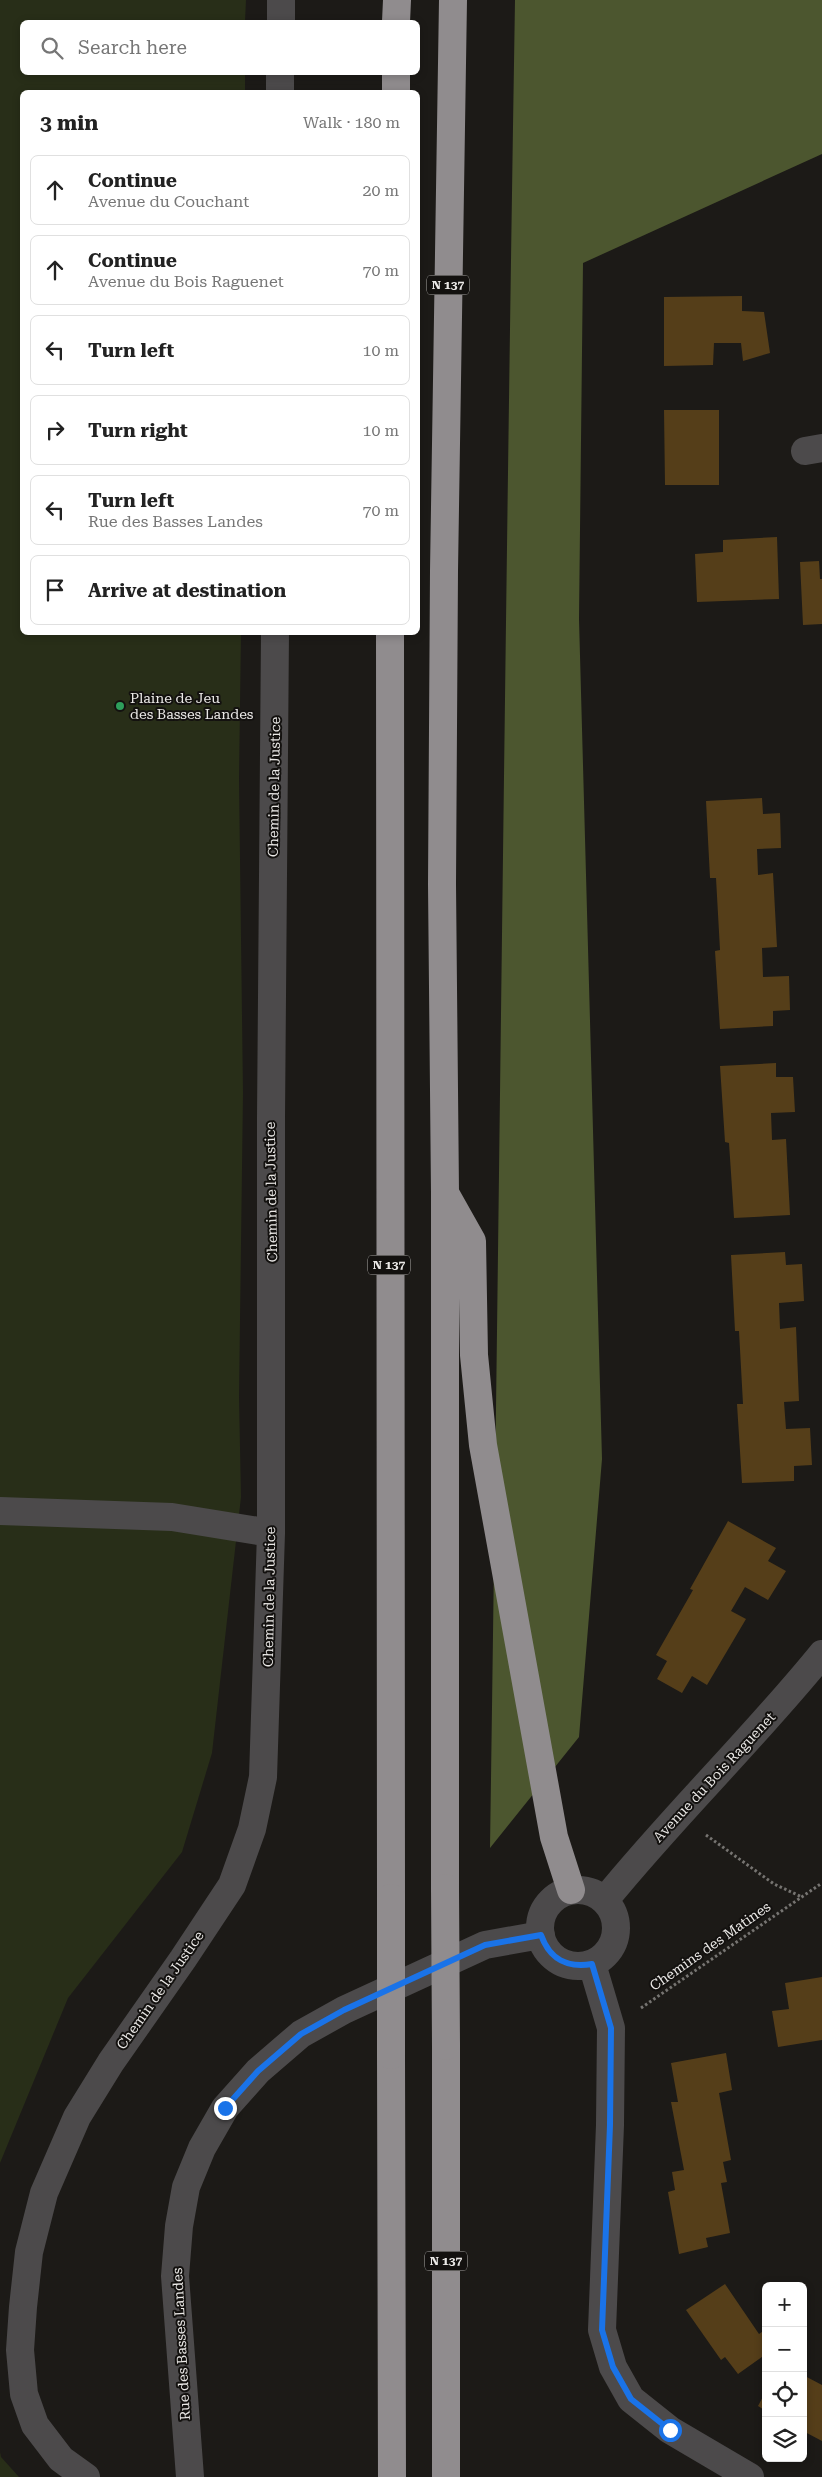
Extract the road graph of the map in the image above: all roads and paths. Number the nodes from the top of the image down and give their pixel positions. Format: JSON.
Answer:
{"nodes":[{"id":1,"x":281,"y":0,"type":"edge"},
{"id":2,"x":397,"y":0,"type":"edge"},
{"id":3,"x":453,"y":0,"type":"edge"},
{"id":4,"x":281,"y":20,"type":"edge"},
{"id":5,"x":396,"y":20,"type":"edge"},
{"id":6,"x":280,"y":75,"type":"edge"},
{"id":7,"x":396,"y":75,"type":"edge"},
{"id":8,"x":280,"y":90,"type":"edge"},
{"id":9,"x":396,"y":90,"type":"edge"},
{"id":10,"x":276,"y":635,"type":"edge"},
{"id":11,"x":390,"y":635,"type":"edge"},
{"id":12,"x":445,"y":1192,"type":"junction"},
{"id":13,"x":0,"y":1512,"type":"edge"},
{"id":14,"x":271,"y":1533,"type":"junction"},
{"id":15,"x":822,"y":1654,"type":"edge"},
{"id":16,"x":677,"y":1815,"type":"junction"},
{"id":17,"x":822,"y":1883,"type":"edge"},
{"id":18,"x":571,"y":1890,"type":"junction"},
{"id":19,"x":802,"y":1897,"type":"junction"},
{"id":20,"x":605,"y":1900,"type":"junction"},
{"id":21,"x":541,"y":1935,"type":"junction"},
{"id":22,"x":592,"y":1964,"type":"junction"},
{"id":23,"x":611,"y":2028,"type":"junction"},
{"id":24,"x":86,"y":2477,"type":"edge"},
{"id":25,"x":190,"y":2477,"type":"edge"},
{"id":26,"x":392,"y":2477,"type":"edge"},
{"id":27,"x":446,"y":2477,"type":"edge"},
{"id":28,"x":750,"y":2477,"type":"edge"}],
"edges":[{"from":1,"to":4,"type":"street"},
{"from":2,"to":5,"type":"highway"},
{"from":3,"to":12,"type":"highway","number":"N 137"},
{"from":6,"to":8,"type":"street"},
{"from":7,"to":9,"type":"highway"},
{"from":10,"to":14,"type":"street","name":"Chemin de la Justice"},
{"from":11,"to":26,"type":"highway","number":"N 137","bridge":true},
{"from":12,"to":18,"type":"highway"},
{"from":12,"to":27,"type":"highway","number":"N 137","bridge":true},
{"from":13,"to":14,"type":"street"},
{"from":14,"to":24,"type":"street","name":"Chemin de la Justice"},
{"from":15,"to":16,"type":"street","name":"Avenue du Bois Raguenet"},
{"from":16,"to":19,"type":"path"},
{"from":16,"to":20,"type":"street","name":"Avenue du Bois Raguenet"},
{"from":17,"to":19,"type":"path","name":"Chemins des Matines"},
{"from":18,"to":20,"type":"street"},
{"from":18,"to":21,"type":"street"},
{"from":19,"to":23,"type":"path","name":"Chemins des Matines"},
{"from":20,"to":22,"type":"street"},
{"from":21,"to":22,"type":"street"},
{"from":21,"to":25,"type":"street","name":"Rue des Basses Landes"},
{"from":22,"to":23,"type":"street"},
{"from":23,"to":28,"type":"street"}]}
